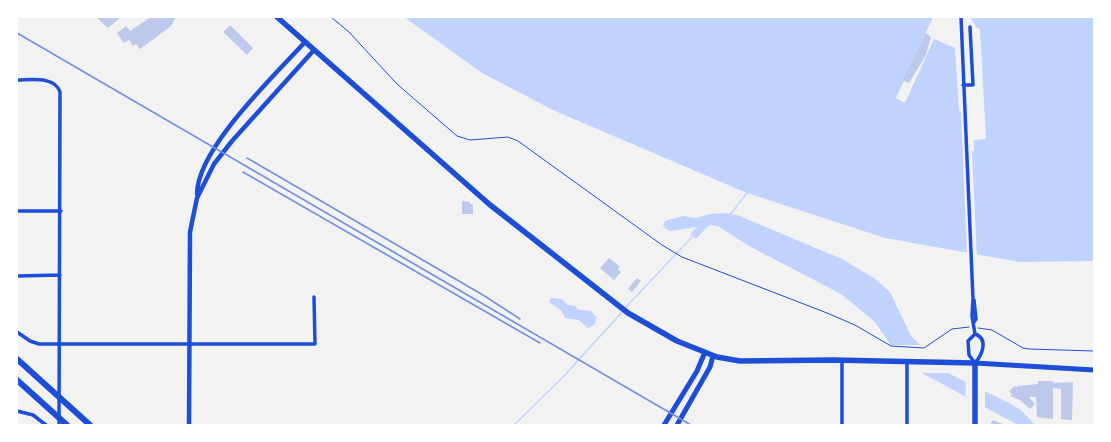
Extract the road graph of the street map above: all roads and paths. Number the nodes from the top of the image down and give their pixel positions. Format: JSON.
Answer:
{"nodes":[{"id":1,"x":277,"y":17,"type":"edge"},
{"id":2,"x":331,"y":17,"type":"edge"},
{"id":3,"x":961,"y":17,"type":"edge"},
{"id":4,"x":970,"y":27,"type":"dead end"},
{"id":5,"x":305,"y":42,"type":"junction"},
{"id":6,"x":314,"y":50,"type":"junction"},
{"id":7,"x":17,"y":80,"type":"edge"},
{"id":8,"x":963,"y":85,"type":"junction"},
{"id":9,"x":196,"y":198,"type":"junction"},
{"id":10,"x":17,"y":210,"type":"edge"},
{"id":11,"x":61,"y":211,"type":"junction"},
{"id":12,"x":60,"y":275,"type":"junction"},
{"id":13,"x":17,"y":276,"type":"edge"},
{"id":14,"x":314,"y":297,"type":"dead end"},
{"id":15,"x":974,"y":328,"type":"junction"},
{"id":16,"x":17,"y":332,"type":"edge"},
{"id":17,"x":975,"y":334,"type":"junction"},
{"id":18,"x":60,"y":345,"type":"junction"},
{"id":19,"x":190,"y":345,"type":"junction"},
{"id":20,"x":1094,"y":351,"type":"edge"},
{"id":21,"x":705,"y":352,"type":"junction"},
{"id":22,"x":713,"y":356,"type":"junction"},
{"id":23,"x":17,"y":359,"type":"edge"},
{"id":24,"x":842,"y":360,"type":"junction"},
{"id":25,"x":907,"y":362,"type":"junction"},
{"id":26,"x":975,"y":363,"type":"junction"},
{"id":27,"x":1094,"y":370,"type":"edge"},
{"id":28,"x":17,"y":380,"type":"edge"},
{"id":29,"x":17,"y":411,"type":"edge"},
{"id":30,"x":46,"y":425,"type":"edge"},
{"id":31,"x":59,"y":425,"type":"edge"},
{"id":32,"x":67,"y":425,"type":"edge"},
{"id":33,"x":90,"y":425,"type":"edge"},
{"id":34,"x":189,"y":425,"type":"edge"},
{"id":35,"x":664,"y":425,"type":"edge"},
{"id":36,"x":678,"y":425,"type":"edge"},
{"id":37,"x":842,"y":425,"type":"edge"},
{"id":38,"x":907,"y":425,"type":"edge"},
{"id":39,"x":975,"y":425,"type":"edge"}],
"edges":[{"from":1,"to":5,"type":"main road"},
{"from":2,"to":15,"type":"path"},
{"from":3,"to":8,"type":"street"},
{"from":4,"to":8,"type":"street"},
{"from":5,"to":6,"type":"main road"},
{"from":5,"to":9,"type":"street"},
{"from":6,"to":9,"type":"street"},
{"from":6,"to":21,"type":"main road"},
{"from":7,"to":11,"type":"street"},
{"from":8,"to":15,"type":"street"},
{"from":9,"to":19,"type":"street"},
{"from":10,"to":11,"type":"street"},
{"from":11,"to":12,"type":"street"},
{"from":12,"to":13,"type":"street"},
{"from":12,"to":18,"type":"street"},
{"from":14,"to":19,"type":"street"},
{"from":15,"to":17,"type":"street"},
{"from":15,"to":20,"type":"path"},
{"from":16,"to":18,"type":"street"},
{"from":17,"to":26,"type":"street"},
{"from":17,"to":26,"type":"street"},
{"from":18,"to":19,"type":"street"},
{"from":18,"to":31,"type":"street"},
{"from":19,"to":34,"type":"street"},
{"from":21,"to":22,"type":"main road"},
{"from":21,"to":35,"type":"main road"},
{"from":22,"to":24,"type":"main road"},
{"from":22,"to":36,"type":"main road"},
{"from":23,"to":33,"type":"highway"},
{"from":24,"to":25,"type":"main road"},
{"from":24,"to":37,"type":"street"},
{"from":25,"to":26,"type":"main road"},
{"from":25,"to":38,"type":"street"},
{"from":26,"to":27,"type":"main road"},
{"from":26,"to":39,"type":"main road"},
{"from":28,"to":32,"type":"highway"},
{"from":29,"to":30,"type":"street"}]}
